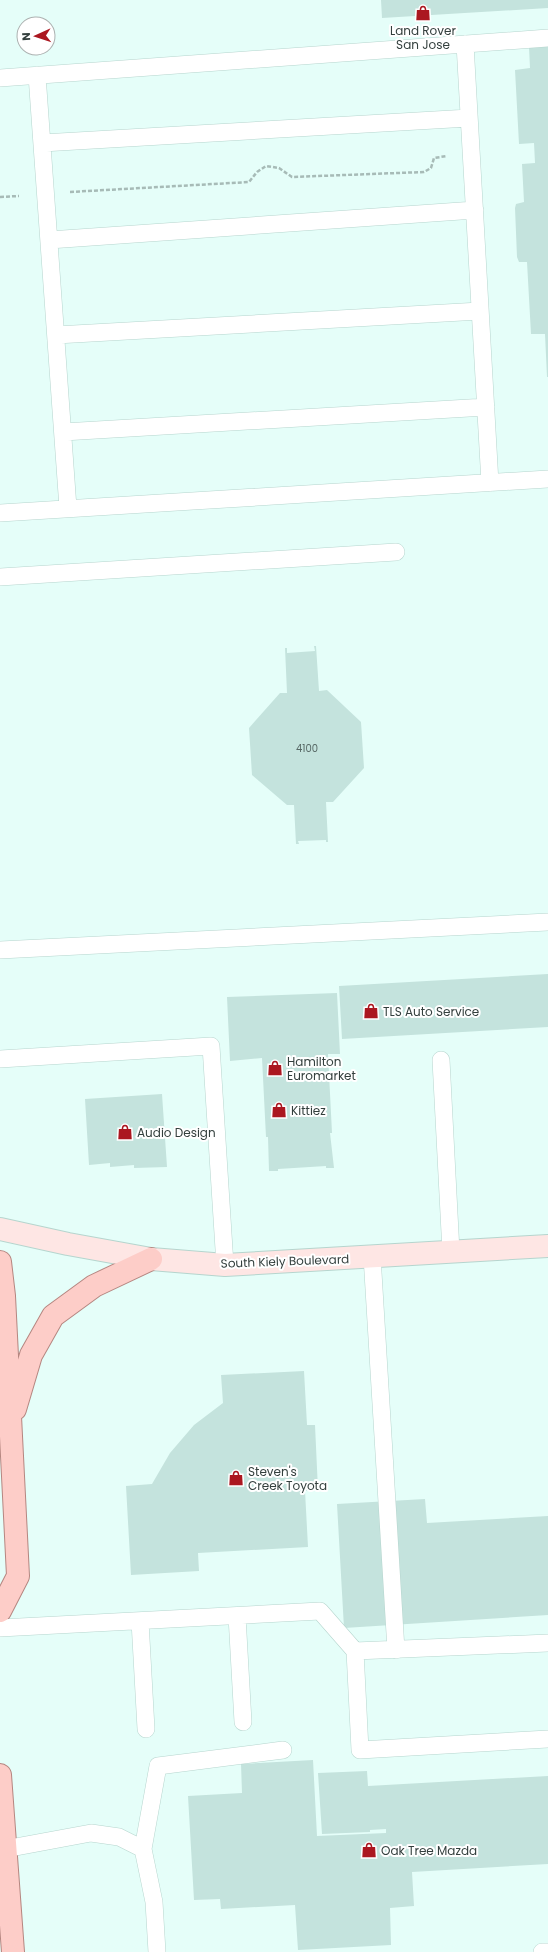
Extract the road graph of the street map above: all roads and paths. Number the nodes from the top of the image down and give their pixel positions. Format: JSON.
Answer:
{"nodes":[{"id":1,"x":548,"y":38,"type":"edge"},
{"id":2,"x":465,"y":44,"type":"junction"},
{"id":3,"x":37,"y":75,"type":"junction"},
{"id":4,"x":0,"y":78,"type":"edge"},
{"id":5,"x":469,"y":118,"type":"junction"},
{"id":6,"x":42,"y":143,"type":"junction"},
{"id":7,"x":451,"y":156,"type":"dead end"},
{"id":8,"x":46,"y":194,"type":"junction"},
{"id":9,"x":0,"y":197,"type":"edge"},
{"id":10,"x":474,"y":210,"type":"junction"},
{"id":11,"x":49,"y":240,"type":"junction"},
{"id":12,"x":480,"y":311,"type":"junction"},
{"id":13,"x":56,"y":335,"type":"junction"},
{"id":14,"x":486,"y":407,"type":"junction"},
{"id":15,"x":63,"y":432,"type":"junction"},
{"id":16,"x":548,"y":479,"type":"edge"},
{"id":17,"x":490,"y":483,"type":"junction"},
{"id":18,"x":68,"y":508,"type":"junction"},
{"id":19,"x":0,"y":513,"type":"edge"},
{"id":20,"x":396,"y":552,"type":"dead end"},
{"id":21,"x":0,"y":577,"type":"edge"},
{"id":22,"x":548,"y":922,"type":"edge"},
{"id":23,"x":0,"y":950,"type":"edge"},
{"id":24,"x":0,"y":1059,"type":"edge"},
{"id":25,"x":441,"y":1060,"type":"dead end"},
{"id":26,"x":0,"y":1229,"type":"edge"},
{"id":27,"x":548,"y":1246,"type":"edge"},
{"id":28,"x":451,"y":1252,"type":"junction"},
{"id":29,"x":372,"y":1256,"type":"junction"},
{"id":30,"x":151,"y":1259,"type":"junction"},
{"id":31,"x":0,"y":1262,"type":"edge"},
{"id":32,"x":224,"y":1265,"type":"junction"},
{"id":33,"x":10,"y":1424,"type":"junction"},
{"id":34,"x":0,"y":1611,"type":"edge"},
{"id":35,"x":237,"y":1616,"type":"junction"},
{"id":36,"x":140,"y":1621,"type":"junction"},
{"id":37,"x":0,"y":1628,"type":"edge"},
{"id":38,"x":548,"y":1643,"type":"edge"},
{"id":39,"x":396,"y":1650,"type":"junction"},
{"id":40,"x":355,"y":1651,"type":"junction"},
{"id":41,"x":243,"y":1722,"type":"dead end"},
{"id":42,"x":146,"y":1729,"type":"dead end"},
{"id":43,"x":548,"y":1739,"type":"edge"},
{"id":44,"x":282,"y":1750,"type":"dead end"},
{"id":45,"x":0,"y":1775,"type":"edge"},
{"id":46,"x":142,"y":1849,"type":"junction"},
{"id":47,"x":2,"y":1850,"type":"edge"},
{"id":48,"x":13,"y":1952,"type":"edge"},
{"id":49,"x":157,"y":1952,"type":"edge"},
{"id":50,"x":542,"y":1952,"type":"edge"},
{"id":51,"x":548,"y":1952,"type":"edge"}],
"edges":[{"from":1,"to":2,"type":"lane"},
{"from":2,"to":3,"type":"lane"},
{"from":2,"to":5,"type":"lane"},
{"from":3,"to":4,"type":"lane"},
{"from":3,"to":6,"type":"lane"},
{"from":5,"to":6,"type":"lane"},
{"from":5,"to":10,"type":"lane"},
{"from":6,"to":8,"type":"lane"},
{"from":7,"to":8,"type":"path"},
{"from":8,"to":9,"type":"path"},
{"from":8,"to":11,"type":"lane"},
{"from":10,"to":11,"type":"lane"},
{"from":10,"to":12,"type":"lane"},
{"from":11,"to":13,"type":"lane"},
{"from":12,"to":13,"type":"lane"},
{"from":12,"to":14,"type":"lane"},
{"from":13,"to":15,"type":"lane"},
{"from":14,"to":15,"type":"lane"},
{"from":14,"to":17,"type":"lane"},
{"from":15,"to":18,"type":"lane"},
{"from":16,"to":17,"type":"lane"},
{"from":17,"to":18,"type":"lane"},
{"from":18,"to":19,"type":"lane"},
{"from":20,"to":21,"type":"lane"},
{"from":22,"to":23,"type":"lane"},
{"from":24,"to":32,"type":"lane"},
{"from":25,"to":28,"type":"lane"},
{"from":26,"to":30,"type":"main road","name":"South Kiely Boulevard"},
{"from":27,"to":28,"type":"main road","name":"South Kiely Boulevard"},
{"from":28,"to":29,"type":"main road","name":"South Kiely Boulevard"},
{"from":29,"to":32,"type":"main road","name":"South Kiely Boulevard"},
{"from":29,"to":39,"type":"lane"},
{"from":30,"to":32,"type":"main road","name":"South Kiely Boulevard"},
{"from":30,"to":33,"type":"main road"},
{"from":31,"to":33,"type":"main road"},
{"from":33,"to":34,"type":"main road"},
{"from":35,"to":36,"type":"lane"},
{"from":35,"to":40,"type":"lane"},
{"from":35,"to":41,"type":"lane"},
{"from":36,"to":37,"type":"lane"},
{"from":36,"to":42,"type":"lane"},
{"from":38,"to":39,"type":"lane"},
{"from":39,"to":40,"type":"lane"},
{"from":40,"to":43,"type":"lane"},
{"from":44,"to":46,"type":"lane"},
{"from":45,"to":47,"type":"main road"},
{"from":46,"to":47,"type":"lane"},
{"from":46,"to":49,"type":"lane"},
{"from":47,"to":48,"type":"main road"},
{"from":50,"to":51,"type":"lane"}]}
